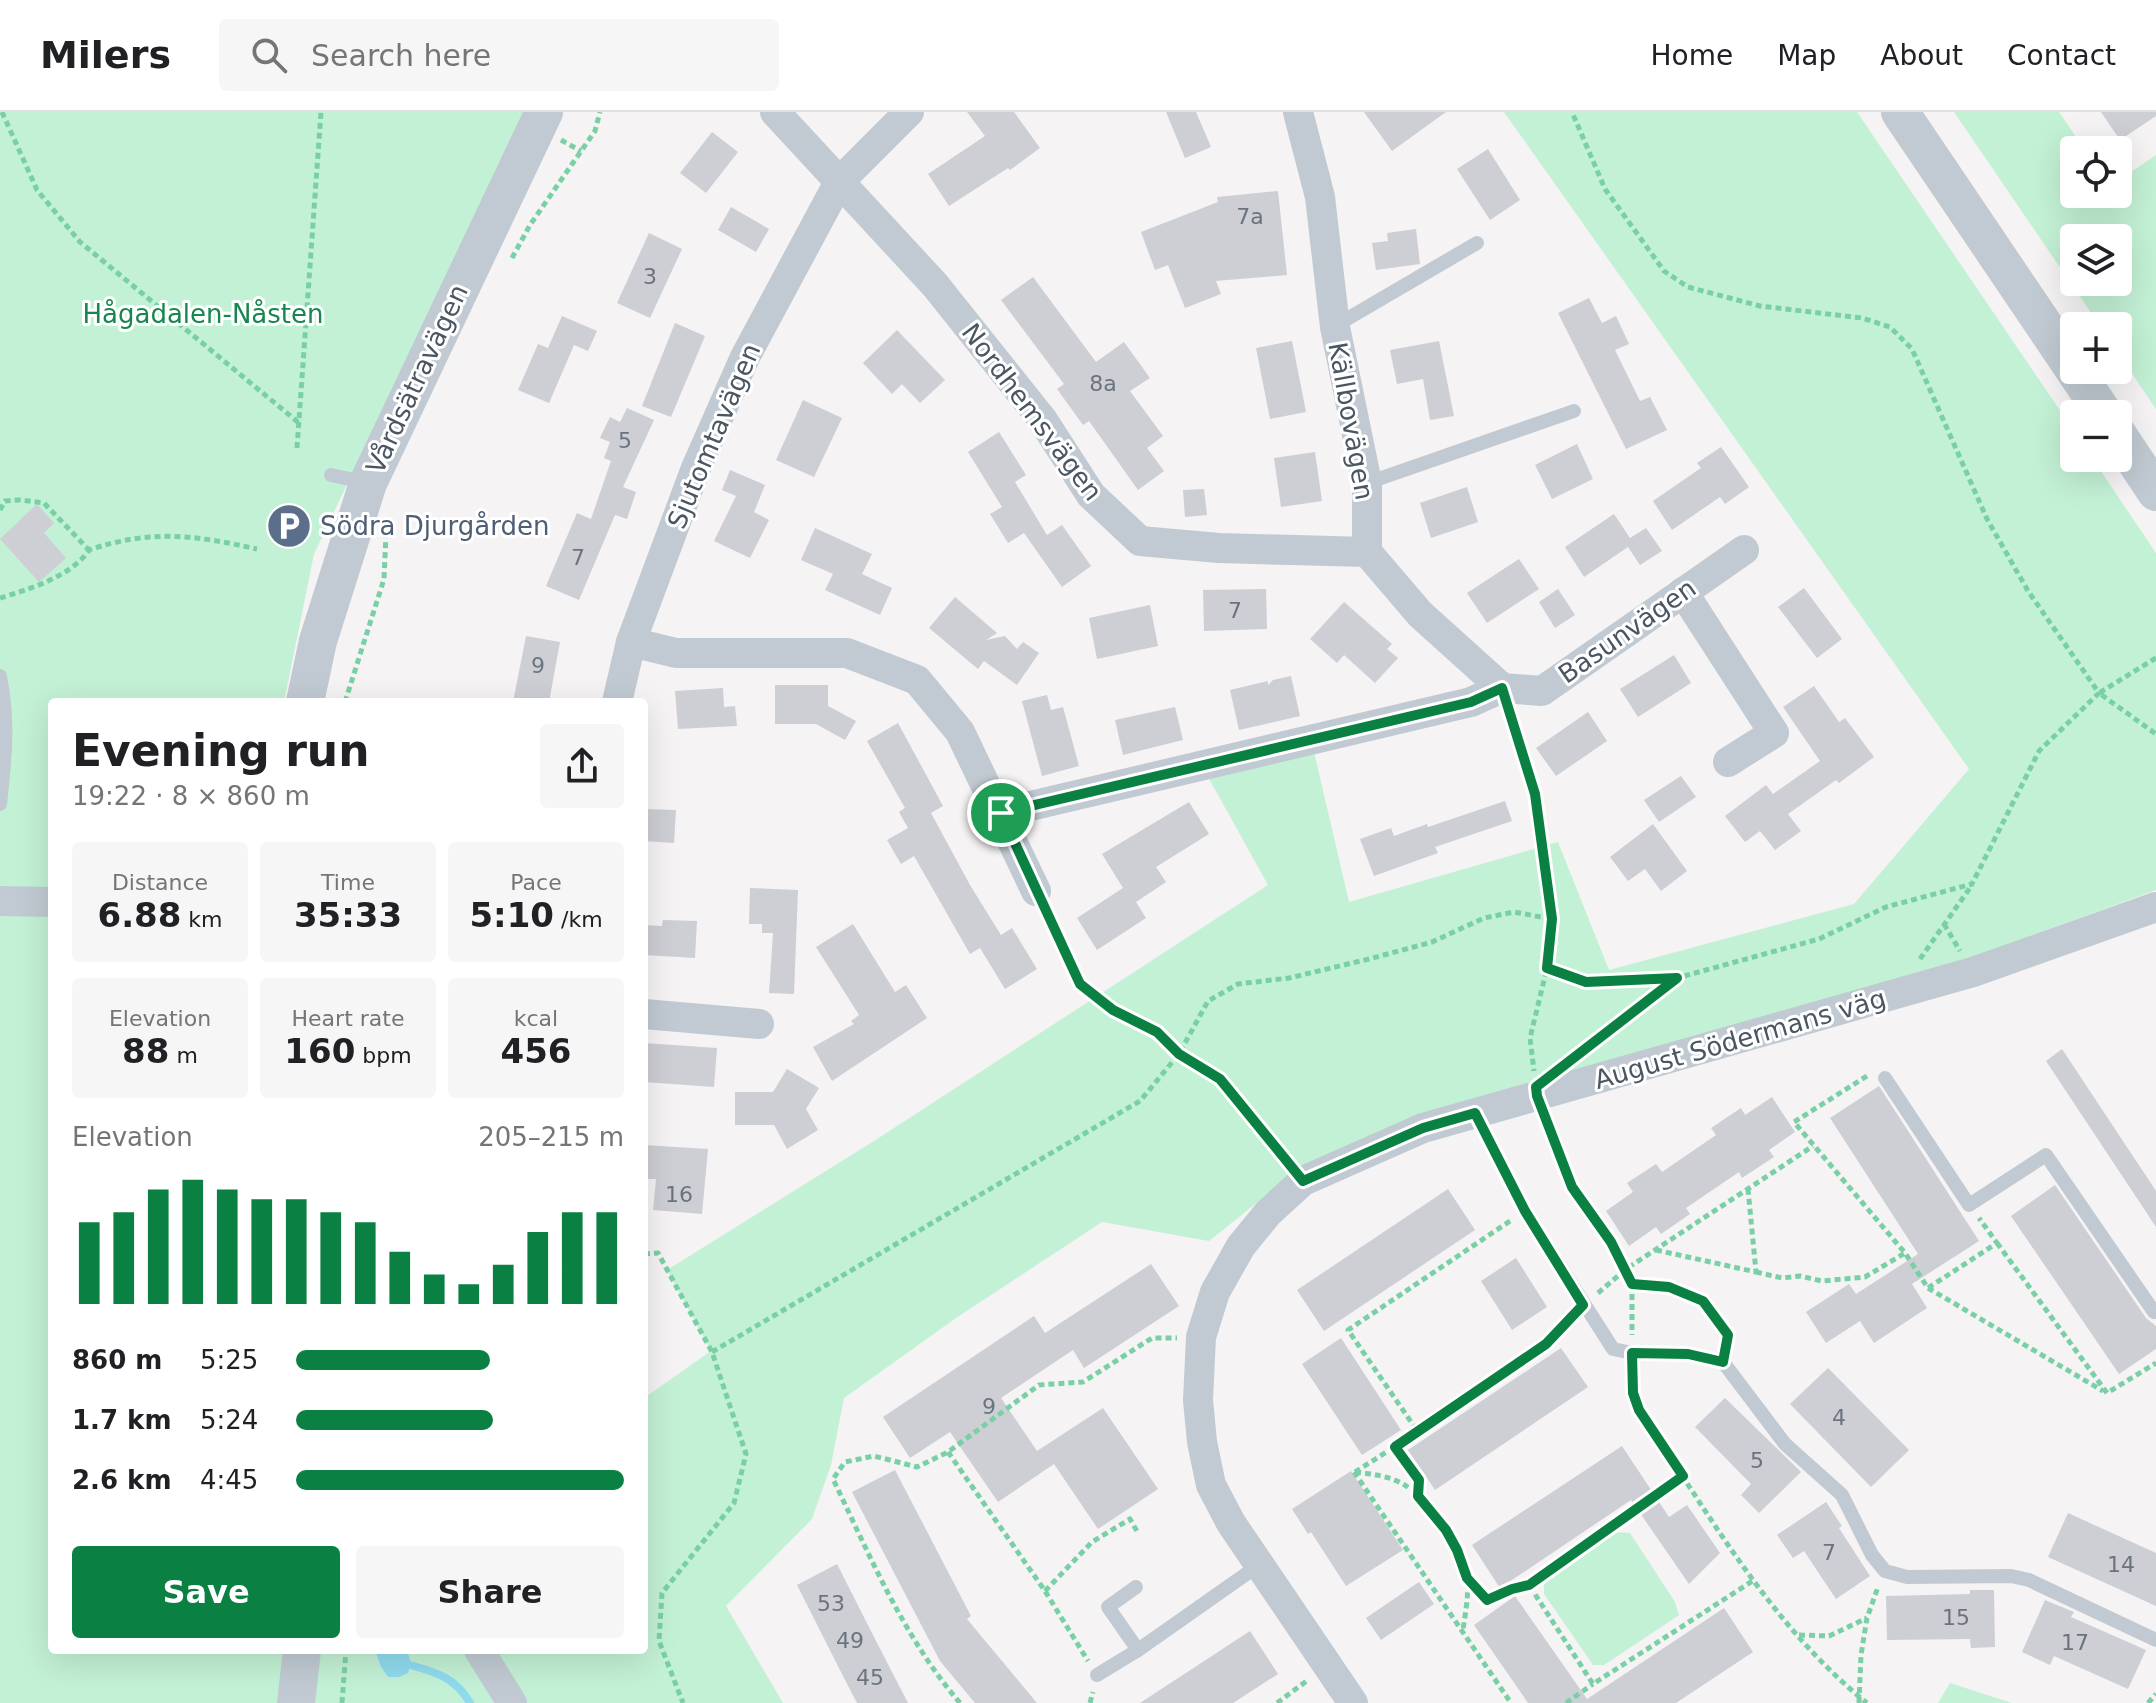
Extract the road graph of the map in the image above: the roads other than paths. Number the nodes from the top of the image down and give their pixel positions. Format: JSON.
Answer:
{"nodes":[{"id":1,"x":775,"y":112,"type":"edge"},
{"id":2,"x":909,"y":112,"type":"edge"},
{"id":3,"x":1298,"y":112,"type":"edge"},
{"id":4,"x":1900,"y":112,"type":"edge"},
{"id":5,"x":549,"y":125,"type":"edge"},
{"id":6,"x":839,"y":182,"type":"junction"},
{"id":7,"x":1477,"y":243,"type":"dead end"},
{"id":8,"x":1335,"y":327,"type":"junction"},
{"id":9,"x":2095,"y":400,"type":"edge"},
{"id":10,"x":1574,"y":411,"type":"dead end"},
{"id":11,"x":2132,"y":456,"type":"edge"},
{"id":12,"x":331,"y":475,"type":"dead end"},
{"id":13,"x":368,"y":483,"type":"junction"},
{"id":14,"x":1367,"y":483,"type":"junction"},
{"id":15,"x":2156,"y":492,"type":"edge"},
{"id":16,"x":1744,"y":550,"type":"dead end"},
{"id":17,"x":1367,"y":552,"type":"junction"},
{"id":18,"x":1683,"y":592,"type":"junction"},
{"id":19,"x":631,"y":642,"type":"junction"},
{"id":20,"x":0,"y":676,"type":"edge"},
{"id":21,"x":1502,"y":688,"type":"junction"},
{"id":22,"x":306,"y":698,"type":"edge"},
{"id":23,"x":618,"y":698,"type":"edge"},
{"id":24,"x":1728,"y":762,"type":"dead end"},
{"id":25,"x":0,"y":804,"type":"edge"},
{"id":26,"x":1001,"y":813,"type":"junction"},
{"id":27,"x":1036,"y":891,"type":"road end"},
{"id":28,"x":0,"y":901,"type":"edge"},
{"id":29,"x":48,"y":902,"type":"edge"},
{"id":30,"x":2153,"y":915,"type":"edge"},
{"id":31,"x":648,"y":1014,"type":"edge"},
{"id":32,"x":759,"y":1024,"type":"dead end"},
{"id":33,"x":1885,"y":1078,"type":"road end"},
{"id":34,"x":1475,"y":1113,"type":"junction"},
{"id":35,"x":2156,"y":1311,"type":"edge"},
{"id":36,"x":1259,"y":1565,"type":"junction"},
{"id":37,"x":1136,"y":1587,"type":"dead end"},
{"id":38,"x":2156,"y":1640,"type":"edge"},
{"id":39,"x":1138,"y":1650,"type":"junction"},
{"id":40,"x":302,"y":1654,"type":"edge"},
{"id":41,"x":481,"y":1654,"type":"edge"},
{"id":42,"x":1097,"y":1675,"type":"road end"},
{"id":43,"x":296,"y":1703,"type":"edge"},
{"id":44,"x":512,"y":1703,"type":"edge"},
{"id":45,"x":1353,"y":1703,"type":"edge"}],
"edges":[{"from":1,"to":6,"type":"street","name":"Nordhemsvägen"},
{"from":2,"to":6,"type":"street"},
{"from":3,"to":8,"type":"street","name":"Källbovägen"},
{"from":4,"to":9,"type":"street"},
{"from":5,"to":13,"type":"street","name":"Vårdsätravägen"},
{"from":6,"to":17,"type":"street","name":"Nordhemsvägen"},
{"from":6,"to":19,"type":"street","name":"Sjutomtavägen"},
{"from":7,"to":8,"type":"lane"},
{"from":8,"to":14,"type":"street","name":"Källbovägen"},
{"from":10,"to":14,"type":"lane"},
{"from":11,"to":15,"type":"street"},
{"from":12,"to":13,"type":"lane"},
{"from":13,"to":22,"type":"street","name":"Vårdsätravägen"},
{"from":14,"to":17,"type":"street","name":"Källbovägen"},
{"from":16,"to":18,"type":"street","name":"Basunvägen"},
{"from":17,"to":21,"type":"street"},
{"from":18,"to":21,"type":"street","name":"Basunvägen"},
{"from":18,"to":24,"type":"street"},
{"from":19,"to":23,"type":"street","name":"Sjutomtavägen"},
{"from":19,"to":26,"type":"street"},
{"from":20,"to":25,"type":"lane"},
{"from":21,"to":26,"type":"street"},
{"from":26,"to":27,"type":"street"},
{"from":28,"to":29,"type":"street"},
{"from":30,"to":34,"type":"street","name":"August Södermans väg"},
{"from":31,"to":32,"type":"street"},
{"from":33,"to":35,"type":"lane"},
{"from":34,"to":36,"type":"street","name":"August Södermans väg"},
{"from":34,"to":38,"type":"lane"},
{"from":36,"to":39,"type":"lane"},
{"from":36,"to":45,"type":"street","name":"August Södermans väg"},
{"from":37,"to":39,"type":"lane"},
{"from":39,"to":42,"type":"lane"},
{"from":40,"to":43,"type":"street"},
{"from":41,"to":44,"type":"street"}]}
